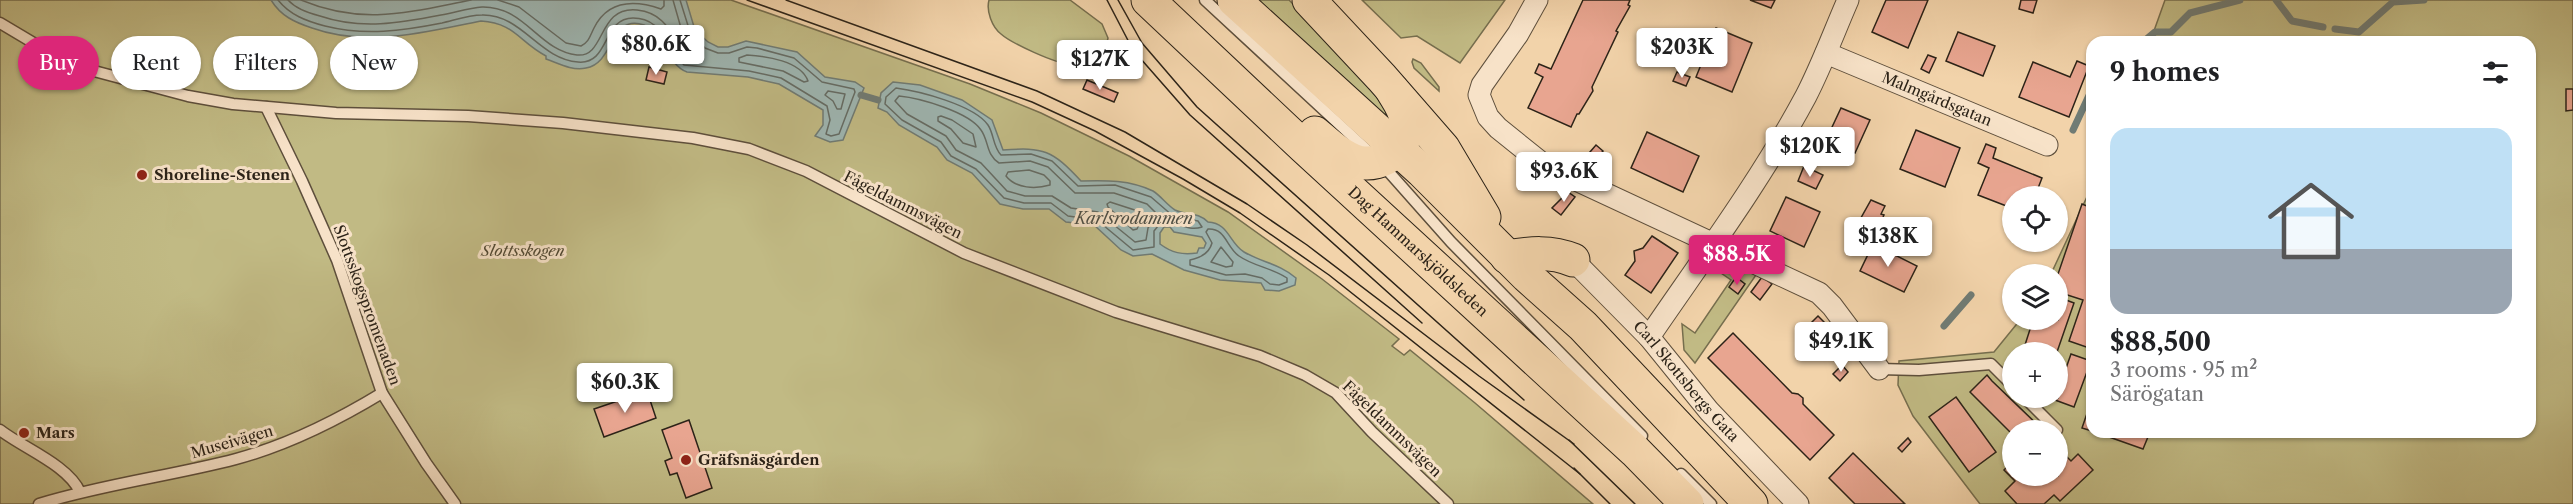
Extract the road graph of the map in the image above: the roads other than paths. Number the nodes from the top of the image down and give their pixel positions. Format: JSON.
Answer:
{"nodes":[{"id":1,"x":1148,"y":0,"type":"edge"},
{"id":2,"x":1205,"y":0,"type":"edge"},
{"id":3,"x":1234,"y":0,"type":"edge"},
{"id":4,"x":1309,"y":0,"type":"edge"},
{"id":5,"x":1537,"y":0,"type":"edge"},
{"id":6,"x":1848,"y":0,"type":"edge"},
{"id":7,"x":0,"y":23,"type":"edge"},
{"id":8,"x":1179,"y":30,"type":"junction"},
{"id":9,"x":1826,"y":53,"type":"junction"},
{"id":10,"x":1392,"y":90,"type":"junction"},
{"id":11,"x":266,"y":107,"type":"junction"},
{"id":12,"x":2047,"y":145,"type":"dead end"},
{"id":13,"x":1389,"y":155,"type":"junction"},
{"id":14,"x":1713,"y":244,"type":"junction"},
{"id":15,"x":1507,"y":256,"type":"junction"},
{"id":16,"x":1573,"y":260,"type":"joint"},
{"id":17,"x":1649,"y":337,"type":"junction"},
{"id":18,"x":1879,"y":369,"type":"joint"},
{"id":19,"x":2002,"y":375,"type":"edge"},
{"id":20,"x":382,"y":393,"type":"junction"},
{"id":21,"x":2034,"y":408,"type":"edge"},
{"id":22,"x":2046,"y":420,"type":"edge"},
{"id":23,"x":0,"y":430,"type":"edge"},
{"id":24,"x":1654,"y":448,"type":"dead end"},
{"id":25,"x":1670,"y":464,"type":"dead end"},
{"id":26,"x":80,"y":492,"type":"junction"},
{"id":27,"x":39,"y":504,"type":"edge"},
{"id":28,"x":456,"y":504,"type":"edge"},
{"id":29,"x":1448,"y":504,"type":"edge"},
{"id":30,"x":1687,"y":504,"type":"edge"},
{"id":31,"x":1711,"y":504,"type":"edge"},
{"id":32,"x":1751,"y":504,"type":"edge"},
{"id":33,"x":1798,"y":504,"type":"edge"}],
"edges":[{"from":1,"to":8,"type":"main road","name":"Dag Hammarskjöldsleden"},
{"from":2,"to":13,"type":"lane"},
{"from":3,"to":13,"type":"main road"},
{"from":4,"to":10,"type":"main road"},
{"from":5,"to":14,"type":"street"},
{"from":6,"to":9,"type":"street"},
{"from":7,"to":11,"type":"lane"},
{"from":8,"to":13,"type":"main road"},
{"from":8,"to":30,"type":"main road","name":"Dag Hammarskjöldsleden"},
{"from":9,"to":12,"type":"street","name":"Malmgårdsgatan"},
{"from":9,"to":14,"type":"street"},
{"from":10,"to":13,"type":"main road"},
{"from":10,"to":15,"type":"main road"},
{"from":11,"to":20,"type":"lane","name":"Slottsskogspromenaden"},
{"from":11,"to":29,"type":"lane","name":"Fågeldammsvägen"},
{"from":13,"to":15,"type":"main road"},
{"from":13,"to":24,"type":"lane"},
{"from":14,"to":17,"type":"street"},
{"from":14,"to":18,"type":"street"},
{"from":15,"to":16,"type":"main road"},
{"from":15,"to":32,"type":"main road"},
{"from":16,"to":17,"type":"street","name":"Carl Skottsbergs Gata"},
{"from":17,"to":33,"type":"street","name":"Carl Skottsbergs Gata"},
{"from":18,"to":19,"type":"lane"},
{"from":20,"to":26,"type":"lane","name":"Museivägen"},
{"from":20,"to":28,"type":"lane","name":"Slottsskogspromenaden"},
{"from":21,"to":22,"type":"lane"},
{"from":23,"to":26,"type":"lane"},
{"from":25,"to":31,"type":"lane"},
{"from":26,"to":27,"type":"lane","name":"Museivägen"}]}
